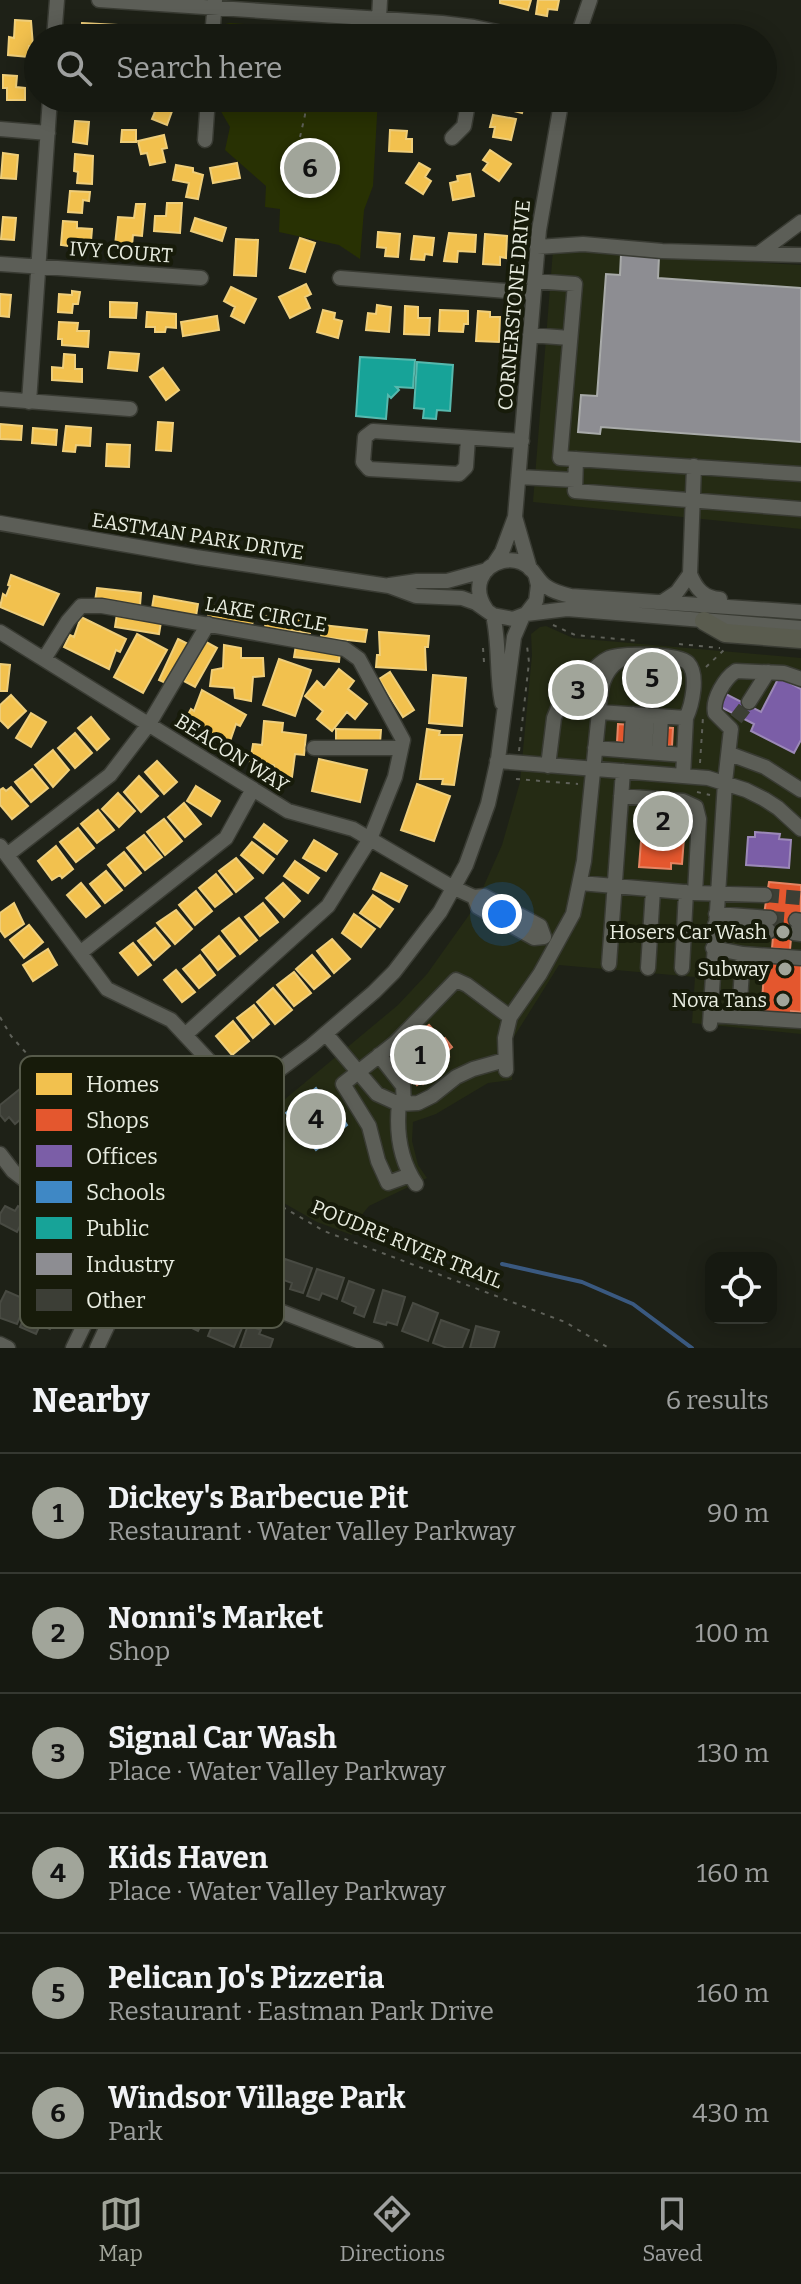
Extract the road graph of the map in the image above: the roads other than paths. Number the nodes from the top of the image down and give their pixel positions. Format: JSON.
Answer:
{"nodes":[{"id":1,"x":57,"y":0,"type":"edge"},
{"id":2,"x":99,"y":0,"type":"edge"},
{"id":3,"x":380,"y":0,"type":"edge"},
{"id":4,"x":590,"y":0,"type":"edge"},
{"id":5,"x":215,"y":4,"type":"edge"},
{"id":6,"x":379,"y":19,"type":"junction"},
{"id":7,"x":55,"y":24,"type":"edge"},
{"id":8,"x":213,"y":24,"type":"edge"},
{"id":9,"x":416,"y":24,"type":"edge"},
{"id":10,"x":582,"y":24,"type":"edge"},
{"id":11,"x":49,"y":112,"type":"edge"},
{"id":12,"x":207,"y":112,"type":"edge"},
{"id":13,"x":466,"y":112,"type":"edge"},
{"id":14,"x":559,"y":112,"type":"edge"},
{"id":15,"x":0,"y":129,"type":"edge"},
{"id":16,"x":48,"y":133,"type":"junction"},
{"id":17,"x":452,"y":138,"type":"dead end"},
{"id":18,"x":205,"y":140,"type":"dead end"},
{"id":19,"x":801,"y":222,"type":"edge"},
{"id":20,"x":537,"y":247,"type":"junction"},
{"id":21,"x":758,"y":254,"type":"junction"},
{"id":22,"x":801,"y":255,"type":"edge"},
{"id":23,"x":0,"y":264,"type":"edge"},
{"id":24,"x":38,"y":267,"type":"junction"},
{"id":25,"x":201,"y":278,"type":"dead end"},
{"id":26,"x":340,"y":278,"type":"dead end"},
{"id":27,"x":534,"y":287,"type":"junction"},
{"id":28,"x":530,"y":335,"type":"junction"},
{"id":29,"x":570,"y":338,"type":"junction"},
{"id":30,"x":0,"y":399,"type":"edge"},
{"id":31,"x":29,"y":402,"type":"junction"},
{"id":32,"x":130,"y":409,"type":"dead end"},
{"id":33,"x":468,"y":438,"type":"junction"},
{"id":34,"x":522,"y":441,"type":"junction"},
{"id":35,"x":576,"y":459,"type":"junction"},
{"id":36,"x":694,"y":466,"type":"junction"},
{"id":37,"x":801,"y":474,"type":"edge"},
{"id":38,"x":519,"y":477,"type":"junction"},
{"id":39,"x":575,"y":480,"type":"junction"},
{"id":40,"x":693,"y":500,"type":"junction"},
{"id":41,"x":801,"y":509,"type":"edge"},
{"id":42,"x":515,"y":517,"type":"junction"},
{"id":43,"x":0,"y":523,"type":"edge"},
{"id":44,"x":490,"y":567,"type":"junction"},
{"id":45,"x":533,"y":573,"type":"junction"},
{"id":46,"x":690,"y":574,"type":"junction"},
{"id":47,"x":389,"y":586,"type":"junction"},
{"id":48,"x":662,"y":602,"type":"junction"},
{"id":49,"x":778,"y":610,"type":"junction"},
{"id":50,"x":490,"y":612,"type":"junction"},
{"id":51,"x":801,"y":612,"type":"edge"},
{"id":52,"x":524,"y":615,"type":"junction"},
{"id":53,"x":704,"y":621,"type":"junction"},
{"id":54,"x":208,"y":624,"type":"junction"},
{"id":55,"x":801,"y":628,"type":"edge"},
{"id":56,"x":0,"y":632,"type":"edge"},
{"id":57,"x":801,"y":639,"type":"edge"},
{"id":58,"x":627,"y":656,"type":"junction"},
{"id":59,"x":44,"y":659,"type":"junction"},
{"id":60,"x":592,"y":671,"type":"tunnel mouth"},
{"id":61,"x":768,"y":672,"type":"junction"},
{"id":62,"x":801,"y":679,"type":"edge"},
{"id":63,"x":749,"y":702,"type":"tunnel mouth"},
{"id":64,"x":560,"y":703,"type":"tunnel mouth"},
{"id":65,"x":503,"y":708,"type":"junction"},
{"id":66,"x":599,"y":712,"type":"junction"},
{"id":67,"x":647,"y":715,"type":"junction"},
{"id":68,"x":686,"y":718,"type":"junction"},
{"id":69,"x":149,"y":724,"type":"junction"},
{"id":70,"x":314,"y":748,"type":"dead end"},
{"id":71,"x":401,"y":748,"type":"junction"},
{"id":72,"x":595,"y":748,"type":"junction"},
{"id":73,"x":645,"y":751,"type":"junction"},
{"id":74,"x":730,"y":754,"type":"junction"},
{"id":75,"x":684,"y":755,"type":"junction"},
{"id":76,"x":497,"y":761,"type":"junction"},
{"id":77,"x":548,"y":766,"type":"junction"},
{"id":78,"x":593,"y":769,"type":"junction"},
{"id":79,"x":623,"y":771,"type":"junction"},
{"id":80,"x":683,"y":776,"type":"junction"},
{"id":81,"x":725,"y":782,"type":"junction"},
{"id":82,"x":253,"y":789,"type":"junction"},
{"id":83,"x":801,"y":790,"type":"edge"},
{"id":84,"x":621,"y":796,"type":"junction"},
{"id":85,"x":799,"y":823,"type":"edge"},
{"id":86,"x":370,"y":839,"type":"junction"},
{"id":87,"x":3,"y":851,"type":"edge"},
{"id":88,"x":580,"y":883,"type":"junction"},
{"id":89,"x":614,"y":886,"type":"junction"},
{"id":90,"x":452,"y":887,"type":"junction"},
{"id":91,"x":653,"y":890,"type":"junction"},
{"id":92,"x":690,"y":892,"type":"junction"},
{"id":93,"x":718,"y":893,"type":"junction"},
{"id":94,"x":765,"y":895,"type":"tunnel mouth"},
{"id":95,"x":716,"y":920,"type":"junction"},
{"id":96,"x":770,"y":924,"type":"tunnel mouth"},
{"id":97,"x":551,"y":941,"type":"junction"},
{"id":98,"x":713,"y":948,"type":"junction"},
{"id":99,"x":80,"y":953,"type":"junction"},
{"id":100,"x":743,"y":954,"type":"junction"},
{"id":101,"x":801,"y":958,"type":"edge"},
{"id":102,"x":609,"y":964,"type":"dead end"},
{"id":103,"x":648,"y":968,"type":"dead end"},
{"id":104,"x":682,"y":968,"type":"dead end"},
{"id":105,"x":510,"y":1017,"type":"junction"},
{"id":106,"x":739,"y":1017,"type":"junction"},
{"id":107,"x":801,"y":1021,"type":"edge"},
{"id":108,"x":326,"y":1034,"type":"junction"},
{"id":109,"x":185,"y":1035,"type":"junction"},
{"id":110,"x":379,"y":1055,"type":"junction"},
{"id":111,"x":205,"y":1056,"type":"edge"},
{"id":112,"x":284,"y":1066,"type":"edge"},
{"id":113,"x":359,"y":1071,"type":"junction"},
{"id":114,"x":402,"y":1104,"type":"junction"},
{"id":115,"x":0,"y":1154,"type":"edge"},
{"id":116,"x":20,"y":1177,"type":"edge"},
{"id":117,"x":284,"y":1312,"type":"edge"},
{"id":118,"x":82,"y":1328,"type":"edge"},
{"id":119,"x":107,"y":1328,"type":"edge"},
{"id":120,"x":0,"y":1344,"type":"edge"},
{"id":121,"x":8,"y":1348,"type":"edge"},
{"id":122,"x":73,"y":1348,"type":"edge"},
{"id":123,"x":97,"y":1348,"type":"edge"},
{"id":124,"x":376,"y":1348,"type":"edge"}],
"edges":[{"from":1,"to":7,"type":"street"},
{"from":2,"to":5,"type":"street"},
{"from":3,"to":6,"type":"street"},
{"from":4,"to":10,"type":"street"},
{"from":5,"to":6,"type":"street"},
{"from":5,"to":8,"type":"street"},
{"from":6,"to":9,"type":"street"},
{"from":11,"to":16,"type":"street"},
{"from":12,"to":18,"type":"street"},
{"from":13,"to":17,"type":"street"},
{"from":14,"to":20,"type":"street","name":"CORNERSTONE DRIVE"},
{"from":15,"to":16,"type":"street"},
{"from":16,"to":24,"type":"street"},
{"from":19,"to":21,"type":"street"},
{"from":20,"to":21,"type":"street"},
{"from":20,"to":27,"type":"street","name":"CORNERSTONE DRIVE"},
{"from":21,"to":22,"type":"street"},
{"from":23,"to":24,"type":"street","name":"IVY COURT"},
{"from":24,"to":25,"type":"street","name":"IVY COURT"},
{"from":24,"to":31,"type":"street"},
{"from":26,"to":27,"type":"street"},
{"from":27,"to":28,"type":"street","name":"CORNERSTONE DRIVE"},
{"from":27,"to":29,"type":"street"},
{"from":28,"to":29,"type":"street"},
{"from":28,"to":34,"type":"street","name":"CORNERSTONE DRIVE"},
{"from":29,"to":35,"type":"street"},
{"from":30,"to":31,"type":"street"},
{"from":31,"to":32,"type":"street"},
{"from":33,"to":33,"type":"street"},
{"from":33,"to":34,"type":"street"},
{"from":34,"to":38,"type":"street","name":"CORNERSTONE DRIVE"},
{"from":35,"to":36,"type":"street"},
{"from":35,"to":39,"type":"street"},
{"from":36,"to":37,"type":"street"},
{"from":36,"to":40,"type":"street"},
{"from":38,"to":39,"type":"street"},
{"from":38,"to":42,"type":"street","name":"CORNERSTONE DRIVE"},
{"from":39,"to":40,"type":"street"},
{"from":40,"to":41,"type":"street"},
{"from":40,"to":46,"type":"street"},
{"from":42,"to":44,"type":"street","name":"CORNERSTONE DRIVE"},
{"from":42,"to":45,"type":"street","name":"CORNERSTONE DRIVE"},
{"from":43,"to":47,"type":"street","name":"EASTMAN PARK DRIVE"},
{"from":44,"to":45,"type":"street"},
{"from":44,"to":47,"type":"street","name":"EASTMAN PARK DRIVE"},
{"from":44,"to":50,"type":"street"},
{"from":45,"to":48,"type":"street"},
{"from":45,"to":52,"type":"street"},
{"from":46,"to":48,"type":"street"},
{"from":46,"to":49,"type":"street"},
{"from":47,"to":50,"type":"street","name":"EASTMAN PARK DRIVE"},
{"from":48,"to":49,"type":"street"},
{"from":49,"to":51,"type":"street"},
{"from":50,"to":52,"type":"street"},
{"from":50,"to":65,"type":"street"},
{"from":52,"to":53,"type":"street"},
{"from":52,"to":65,"type":"street"},
{"from":53,"to":55,"type":"street"},
{"from":53,"to":57,"type":"main road"},
{"from":54,"to":59,"type":"street","name":"LAKE CIRCLE"},
{"from":54,"to":69,"type":"street"},
{"from":54,"to":71,"type":"street","name":"LAKE CIRCLE"},
{"from":56,"to":59,"type":"street","name":"BEACON WAY"},
{"from":58,"to":60,"type":"street"},
{"from":58,"to":66,"type":"street"},
{"from":58,"to":68,"type":"street"},
{"from":59,"to":69,"type":"street","name":"BEACON WAY"},
{"from":61,"to":62,"type":"street"},
{"from":61,"to":63,"type":"street"},
{"from":61,"to":74,"type":"street"},
{"from":64,"to":77,"type":"street"},
{"from":65,"to":76,"type":"street"},
{"from":66,"to":67,"type":"street"},
{"from":66,"to":72,"type":"street"},
{"from":67,"to":68,"type":"street"},
{"from":67,"to":73,"type":"street"},
{"from":67,"to":73,"type":"street"},
{"from":68,"to":75,"type":"street"},
{"from":69,"to":82,"type":"street","name":"BEACON WAY"},
{"from":69,"to":87,"type":"street"},
{"from":70,"to":71,"type":"street"},
{"from":71,"to":86,"type":"street"},
{"from":72,"to":73,"type":"street"},
{"from":72,"to":78,"type":"street"},
{"from":73,"to":75,"type":"street"},
{"from":74,"to":81,"type":"street"},
{"from":74,"to":83,"type":"street"},
{"from":75,"to":80,"type":"street"},
{"from":76,"to":77,"type":"street"},
{"from":76,"to":90,"type":"street"},
{"from":77,"to":78,"type":"street"},
{"from":78,"to":79,"type":"street"},
{"from":78,"to":88,"type":"street"},
{"from":79,"to":80,"type":"street"},
{"from":79,"to":84,"type":"street"},
{"from":80,"to":81,"type":"street"},
{"from":81,"to":85,"type":"street"},
{"from":81,"to":93,"type":"street"},
{"from":82,"to":86,"type":"street","name":"BEACON WAY"},
{"from":82,"to":99,"type":"street"},
{"from":84,"to":89,"type":"street"},
{"from":84,"to":92,"type":"street"},
{"from":86,"to":90,"type":"street","name":"BEACON WAY"},
{"from":86,"to":109,"type":"street"},
{"from":87,"to":99,"type":"street"},
{"from":88,"to":89,"type":"street"},
{"from":88,"to":97,"type":"street"},
{"from":89,"to":91,"type":"street"},
{"from":89,"to":102,"type":"street"},
{"from":90,"to":97,"type":"street","name":"BEACON WAY"},
{"from":90,"to":108,"type":"street"},
{"from":91,"to":92,"type":"street"},
{"from":91,"to":103,"type":"street"},
{"from":92,"to":93,"type":"street"},
{"from":92,"to":104,"type":"street"},
{"from":93,"to":94,"type":"street"},
{"from":93,"to":95,"type":"street"},
{"from":95,"to":96,"type":"street"},
{"from":95,"to":98,"type":"street"},
{"from":97,"to":105,"type":"street"},
{"from":98,"to":100,"type":"street"},
{"from":98,"to":106,"type":"street"},
{"from":99,"to":109,"type":"street"},
{"from":100,"to":101,"type":"street"},
{"from":100,"to":106,"type":"street"},
{"from":105,"to":110,"type":"street"},
{"from":105,"to":114,"type":"street"},
{"from":106,"to":107,"type":"street"},
{"from":108,"to":112,"type":"street"},
{"from":108,"to":113,"type":"street"},
{"from":109,"to":111,"type":"street"},
{"from":110,"to":113,"type":"street"},
{"from":110,"to":114,"type":"street"},
{"from":113,"to":114,"type":"street"},
{"from":113,"to":114,"type":"street"},
{"from":115,"to":116,"type":"street"},
{"from":117,"to":124,"type":"street"},
{"from":118,"to":122,"type":"street"},
{"from":119,"to":123,"type":"street"},
{"from":120,"to":121,"type":"street"}]}
